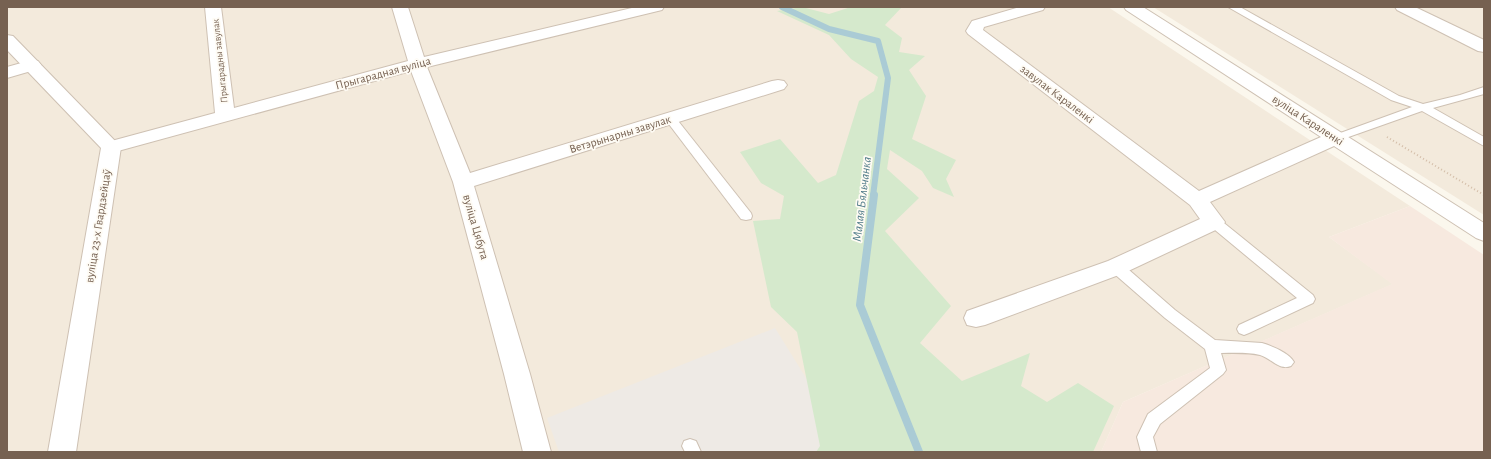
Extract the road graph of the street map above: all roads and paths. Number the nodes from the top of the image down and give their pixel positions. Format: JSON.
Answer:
{"nodes":[{"id":1,"x":213,"y":7,"type":"edge"},
{"id":2,"x":400,"y":7,"type":"edge"},
{"id":3,"x":656,"y":7,"type":"edge"},
{"id":4,"x":1037,"y":7,"type":"edge"},
{"id":5,"x":1132,"y":7,"type":"edge"},
{"id":6,"x":1233,"y":7,"type":"edge"},
{"id":7,"x":1403,"y":7,"type":"edge"},
{"id":8,"x":589,"y":15,"type":"edge"},
{"id":9,"x":7,"y":40,"type":"edge"},
{"id":10,"x":1484,"y":47,"type":"edge"},
{"id":11,"x":417,"y":64,"type":"junction"},
{"id":12,"x":32,"y":65,"type":"junction"},
{"id":13,"x":7,"y":73,"type":"edge"},
{"id":14,"x":778,"y":86,"type":"dead end"},
{"id":15,"x":1484,"y":90,"type":"edge"},
{"id":16,"x":1423,"y":107,"type":"junction"},
{"id":17,"x":225,"y":115,"type":"junction"},
{"id":18,"x":671,"y":119,"type":"junction"},
{"id":19,"x":1336,"y":138,"type":"junction"},
{"id":20,"x":1484,"y":142,"type":"edge"},
{"id":21,"x":111,"y":147,"type":"junction"},
{"id":22,"x":463,"y":182,"type":"junction"},
{"id":23,"x":1196,"y":200,"type":"junction"},
{"id":24,"x":746,"y":216,"type":"dead end"},
{"id":25,"x":1214,"y":222,"type":"junction"},
{"id":26,"x":1484,"y":233,"type":"edge"},
{"id":27,"x":1116,"y":267,"type":"junction"},
{"id":28,"x":976,"y":318,"type":"dead end"},
{"id":29,"x":1244,"y":329,"type":"dead end"},
{"id":30,"x":1212,"y":346,"type":"junction"},
{"id":31,"x":1286,"y":362,"type":"dead end"},
{"id":32,"x":62,"y":452,"type":"edge"},
{"id":33,"x":537,"y":452,"type":"edge"},
{"id":34,"x":1149,"y":452,"type":"edge"}],
"edges":[{"from":1,"to":17,"type":"street","name":"Прыгарадны завулак"},
{"from":2,"to":11,"type":"street","name":"вуліца Цябута"},
{"from":3,"to":8,"type":"street","name":"Прыгарадная вуліца"},
{"from":4,"to":23,"type":"street","name":"завулак Караленкі"},
{"from":5,"to":19,"type":"street","name":"вуліца Караленкі"},
{"from":6,"to":16,"type":"lane"},
{"from":7,"to":10,"type":"street"},
{"from":8,"to":11,"type":"street","name":"Прыгарадная вуліца"},
{"from":9,"to":12,"type":"street"},
{"from":11,"to":17,"type":"street","name":"Прыгарадная вуліца"},
{"from":11,"to":22,"type":"street","name":"вуліца Цябута"},
{"from":12,"to":13,"type":"street"},
{"from":12,"to":21,"type":"street"},
{"from":14,"to":18,"type":"street","name":"Ветэрынарны завулак"},
{"from":15,"to":16,"type":"lane"},
{"from":16,"to":19,"type":"lane"},
{"from":16,"to":20,"type":"lane"},
{"from":17,"to":21,"type":"street","name":"Прыгарадная вуліца"},
{"from":18,"to":22,"type":"street","name":"Ветэрынарны завулак"},
{"from":18,"to":24,"type":"lane"},
{"from":19,"to":23,"type":"street"},
{"from":19,"to":26,"type":"street","name":"вуліца Караленкі"},
{"from":21,"to":32,"type":"street","name":"вуліца 23-х Гвардзейцаў"},
{"from":22,"to":33,"type":"street","name":"вуліца Цябута"},
{"from":23,"to":25,"type":"street","name":"завулак Караленкі"},
{"from":25,"to":27,"type":"street"},
{"from":25,"to":29,"type":"lane"},
{"from":27,"to":28,"type":"street"},
{"from":27,"to":30,"type":"lane"},
{"from":30,"to":31,"type":"lane"},
{"from":30,"to":34,"type":"lane"}]}
